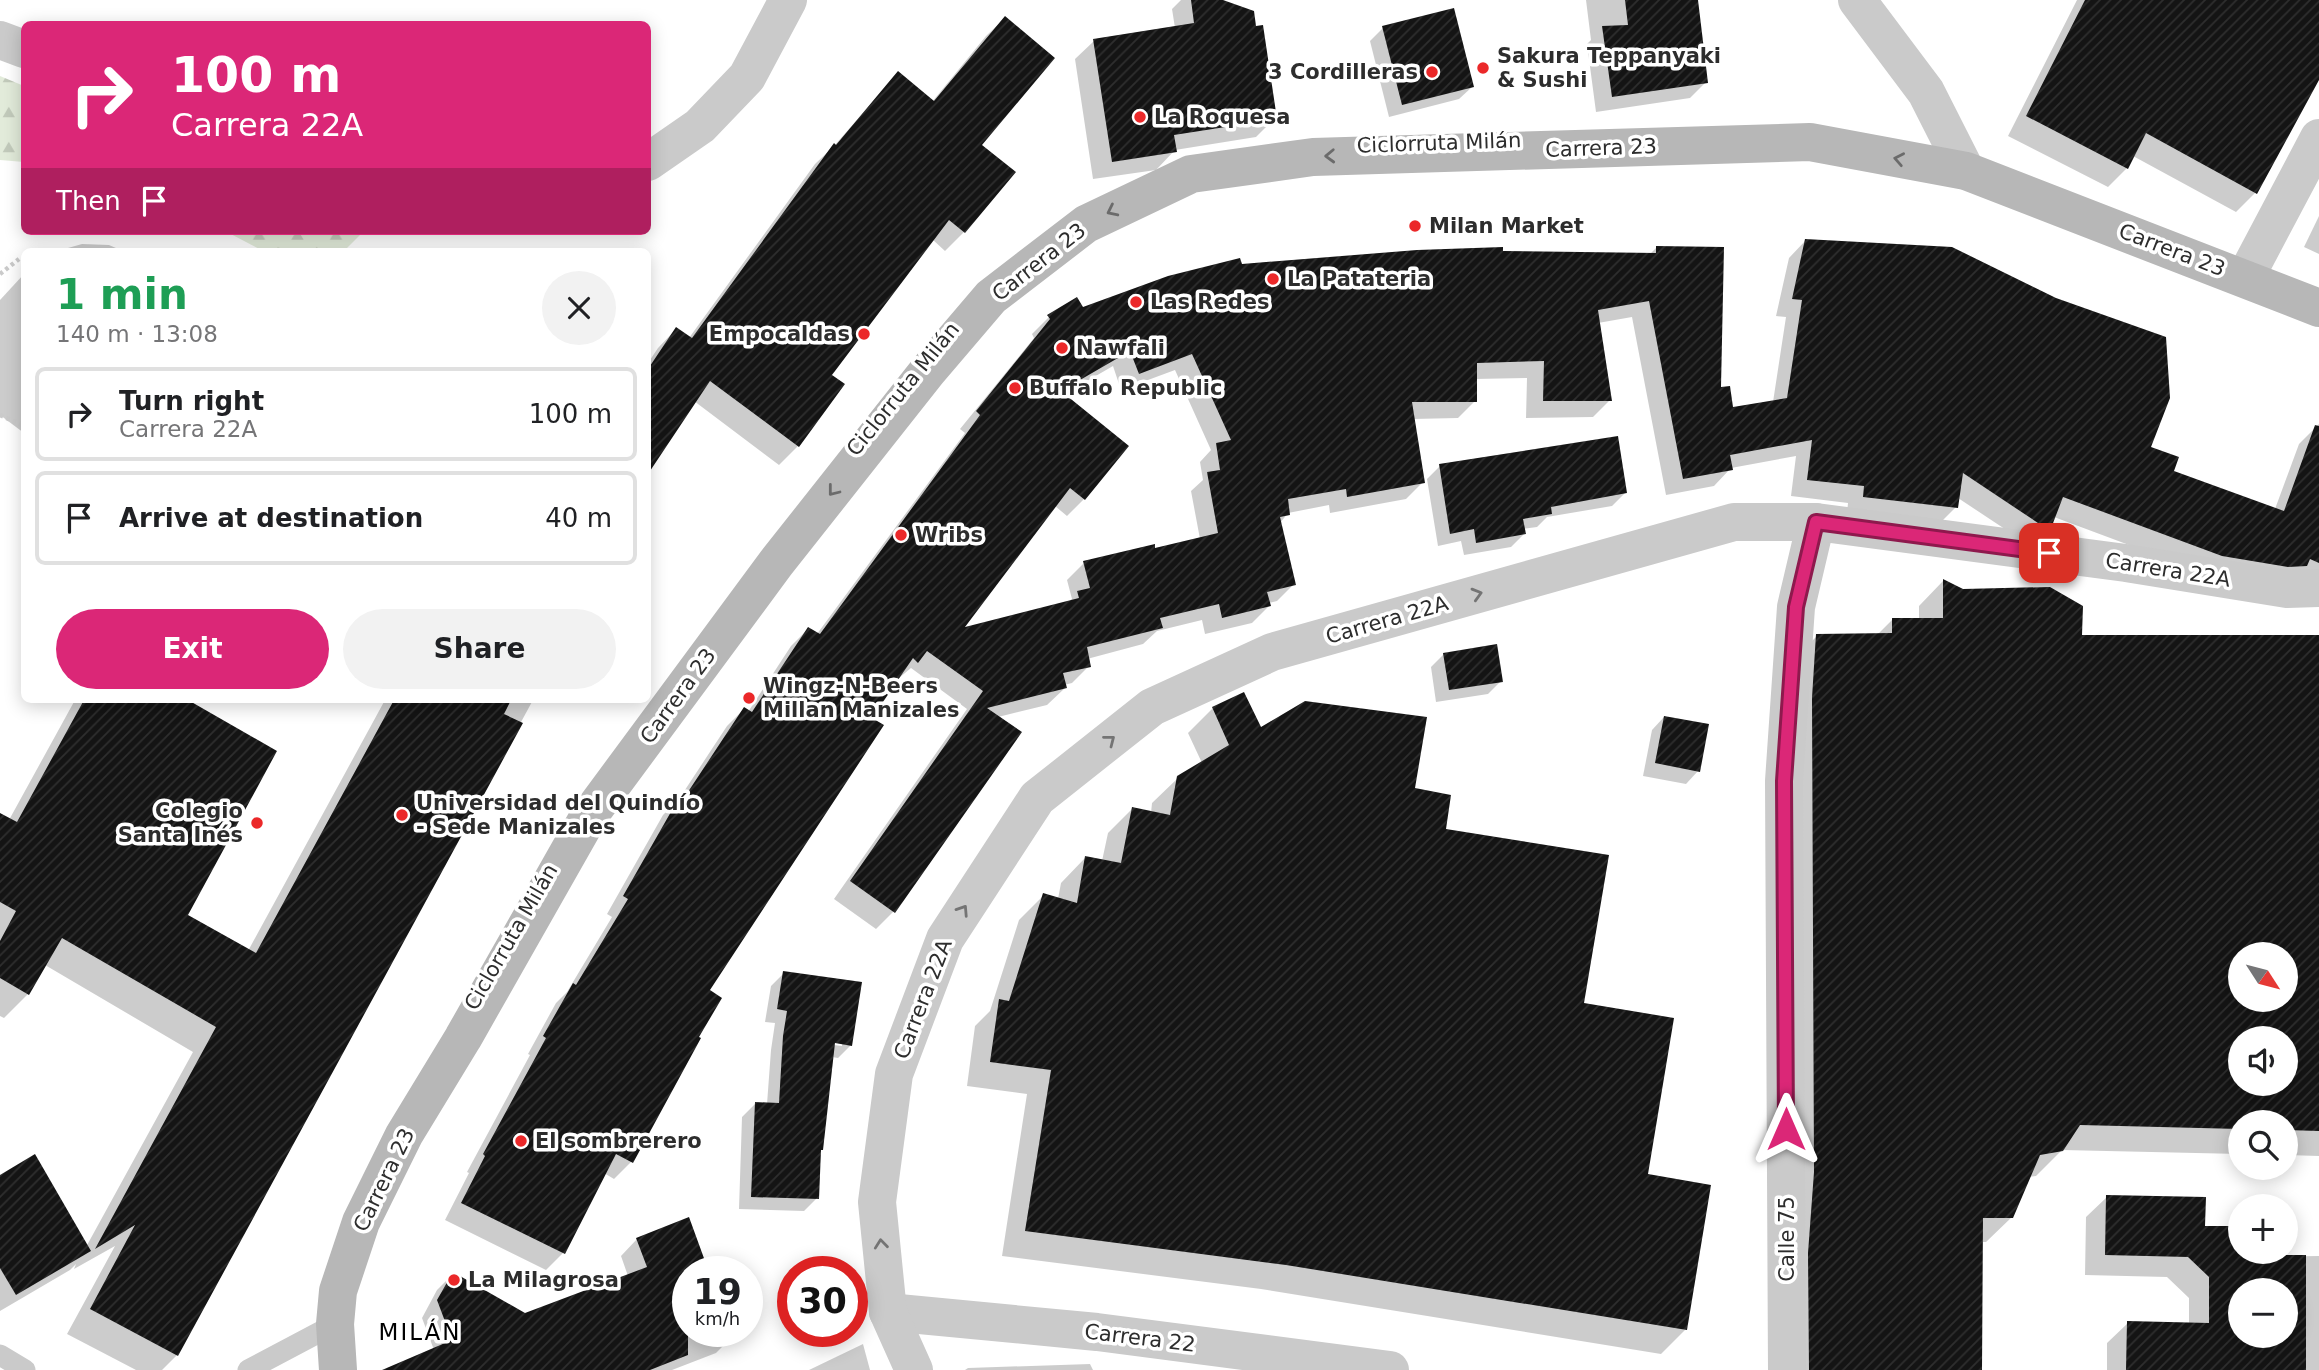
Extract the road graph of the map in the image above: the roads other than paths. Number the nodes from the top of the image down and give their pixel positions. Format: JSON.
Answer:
{"nodes":[{"id":1,"x":788,"y":0,"type":"edge"},
{"id":2,"x":1857,"y":0,"type":"edge"},
{"id":3,"x":0,"y":40,"type":"edge"},
{"id":4,"x":21,"y":48,"type":"edge"},
{"id":5,"x":2319,"y":138,"type":"edge"},
{"id":6,"x":651,"y":160,"type":"edge"},
{"id":7,"x":1966,"y":171,"type":"junction"},
{"id":8,"x":2245,"y":278,"type":"junction"},
{"id":9,"x":2319,"y":308,"type":"edge"},
{"id":10,"x":1816,"y":522,"type":"junction"},
{"id":11,"x":2319,"y":588,"type":"edge"},
{"id":12,"x":888,"y":1312,"type":"junction"},
{"id":13,"x":335,"y":1324,"type":"junction"},
{"id":14,"x":0,"y":1355,"type":"edge"},
{"id":15,"x":25,"y":1370,"type":"edge"},
{"id":16,"x":247,"y":1370,"type":"edge"},
{"id":17,"x":338,"y":1370,"type":"edge"},
{"id":18,"x":914,"y":1370,"type":"edge"},
{"id":19,"x":1390,"y":1370,"type":"edge"},
{"id":20,"x":1787,"y":1370,"type":"edge"}],
"edges":[{"from":1,"to":6,"type":"street"},
{"from":2,"to":7,"type":"street"},
{"from":3,"to":4,"type":"street"},
{"from":5,"to":8,"type":"street"},
{"from":7,"to":8,"type":"main road","name":"Carrera 23"},
{"from":7,"to":13,"type":"main road","name":"Carrera 23","one_way":true},
{"from":8,"to":9,"type":"main road","name":"Carrera 23"},
{"from":10,"to":11,"type":"street","name":"Carrera 22A"},
{"from":12,"to":10,"type":"street","name":"Carrera 22A","one_way":true},
{"from":10,"to":20,"type":"street","name":"Calle 75"},
{"from":12,"to":18,"type":"street","name":"Carrera 22A"},
{"from":12,"to":19,"type":"street","name":"Carrera 22"},
{"from":13,"to":16,"type":"lane"},
{"from":13,"to":17,"type":"main road","name":"Carrera 23"},
{"from":14,"to":15,"type":"lane"}]}
